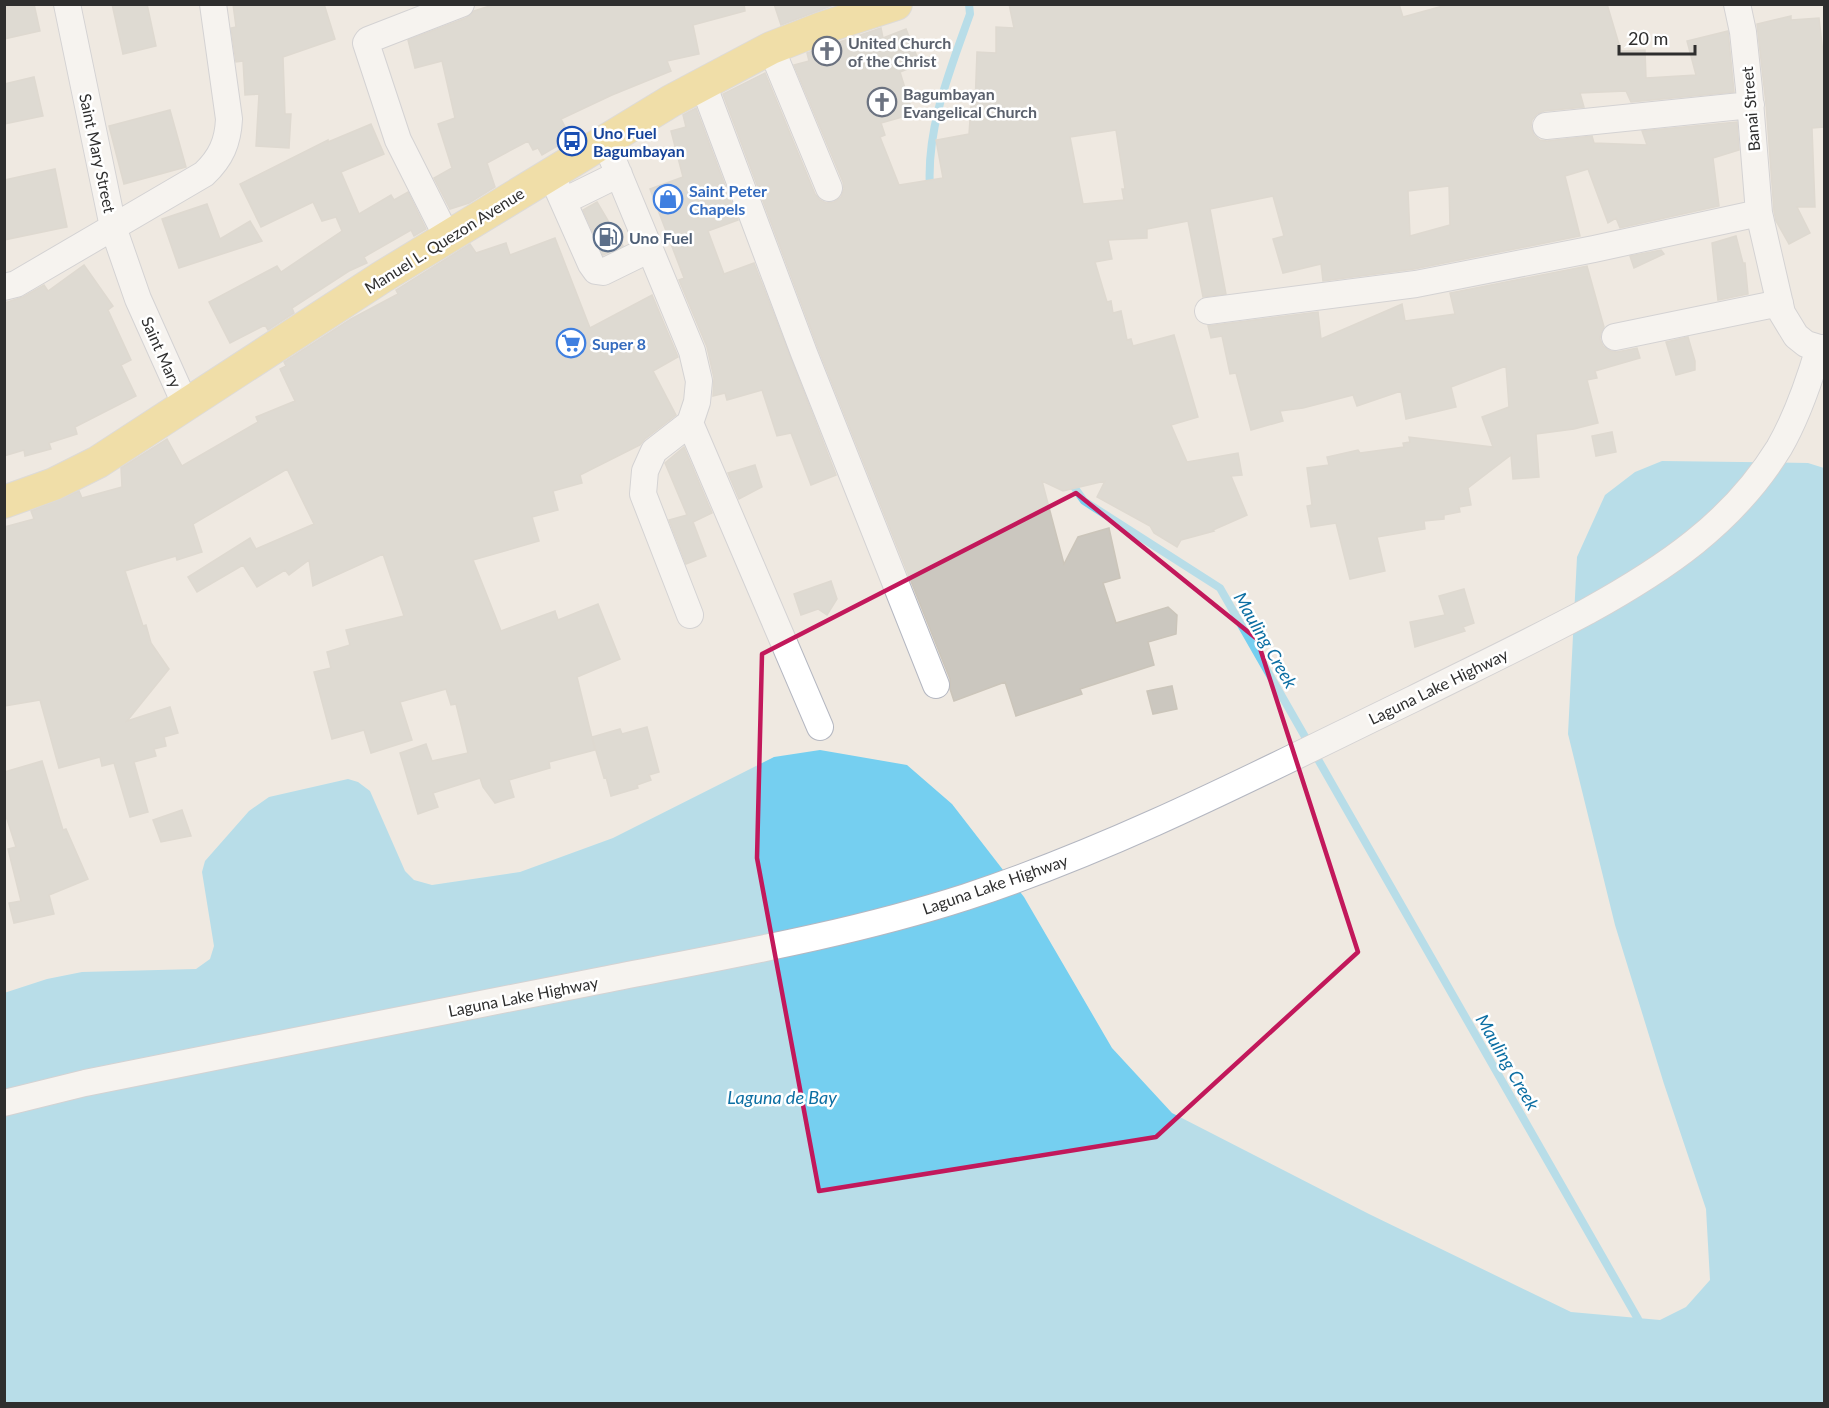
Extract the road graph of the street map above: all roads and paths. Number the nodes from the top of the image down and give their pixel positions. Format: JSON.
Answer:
{"nodes":[{"id":1,"x":67,"y":4,"type":"edge"},
{"id":2,"x":213,"y":4,"type":"edge"},
{"id":3,"x":461,"y":4,"type":"edge"},
{"id":4,"x":896,"y":4,"type":"edge"},
{"id":5,"x":1737,"y":4,"type":"edge"},
{"id":6,"x":856,"y":10,"type":"edge"},
{"id":7,"x":771,"y":48,"type":"junction"},
{"id":8,"x":703,"y":84,"type":"junction"},
{"id":9,"x":1750,"y":105,"type":"junction"},
{"id":10,"x":1546,"y":126,"type":"dead end"},
{"id":11,"x":605,"y":141,"type":"junction"},
{"id":12,"x":619,"y":174,"type":"junction"},
{"id":13,"x":558,"y":187,"type":"junction"},
{"id":14,"x":829,"y":189,"type":"dead end"},
{"id":15,"x":1759,"y":213,"type":"junction"},
{"id":16,"x":113,"y":227,"type":"junction"},
{"id":17,"x":447,"y":237,"type":"junction"},
{"id":18,"x":650,"y":249,"type":"junction"},
{"id":19,"x":4,"y":288,"type":"edge"},
{"id":20,"x":138,"y":299,"type":"joint"},
{"id":21,"x":1780,"y":303,"type":"junction"},
{"id":22,"x":1208,"y":311,"type":"dead end"},
{"id":23,"x":1615,"y":338,"type":"dead end"},
{"id":24,"x":1822,"y":348,"type":"edge"},
{"id":25,"x":186,"y":406,"type":"junction"},
{"id":26,"x":690,"y":423,"type":"junction"},
{"id":27,"x":4,"y":502,"type":"edge"},
{"id":28,"x":690,"y":615,"type":"dead end"},
{"id":29,"x":936,"y":685,"type":"dead end"},
{"id":30,"x":820,"y":727,"type":"dead end"},
{"id":31,"x":4,"y":1103,"type":"edge"}],
"edges":[{"from":1,"to":16,"type":"street","name":"Saint Mary Street"},
{"from":2,"to":16,"type":"street"},
{"from":3,"to":17,"type":"street"},
{"from":4,"to":6,"type":"main road","name":"Manuel L. Quezon Avenue"},
{"from":5,"to":9,"type":"street","name":"Banai Street"},
{"from":6,"to":7,"type":"main road","name":"Manuel L. Quezon Avenue"},
{"from":7,"to":8,"type":"main road","name":"Manuel L. Quezon Avenue"},
{"from":7,"to":14,"type":"street"},
{"from":8,"to":11,"type":"main road","name":"Manuel L. Quezon Avenue"},
{"from":8,"to":29,"type":"street"},
{"from":9,"to":10,"type":"street"},
{"from":9,"to":15,"type":"street","name":"Banai Street"},
{"from":11,"to":12,"type":"street"},
{"from":11,"to":13,"type":"main road","name":"Manuel L. Quezon Avenue"},
{"from":12,"to":13,"type":"street"},
{"from":12,"to":18,"type":"street"},
{"from":13,"to":17,"type":"main road","name":"Manuel L. Quezon Avenue"},
{"from":13,"to":18,"type":"street"},
{"from":15,"to":21,"type":"street","name":"Banai Street"},
{"from":15,"to":22,"type":"street"},
{"from":16,"to":19,"type":"street"},
{"from":16,"to":20,"type":"street","name":"Saint Mary Street"},
{"from":17,"to":25,"type":"main road","name":"Manuel L. Quezon Avenue"},
{"from":18,"to":26,"type":"street"},
{"from":20,"to":25,"type":"street","name":"Saint Mary"},
{"from":21,"to":23,"type":"street"},
{"from":21,"to":24,"type":"street","name":"Banai Street"},
{"from":24,"to":31,"type":"street","name":"Laguna Lake Highway"},
{"from":25,"to":27,"type":"main road","name":"Manuel L. Quezon Avenue"},
{"from":26,"to":28,"type":"street"},
{"from":26,"to":30,"type":"street"}]}
